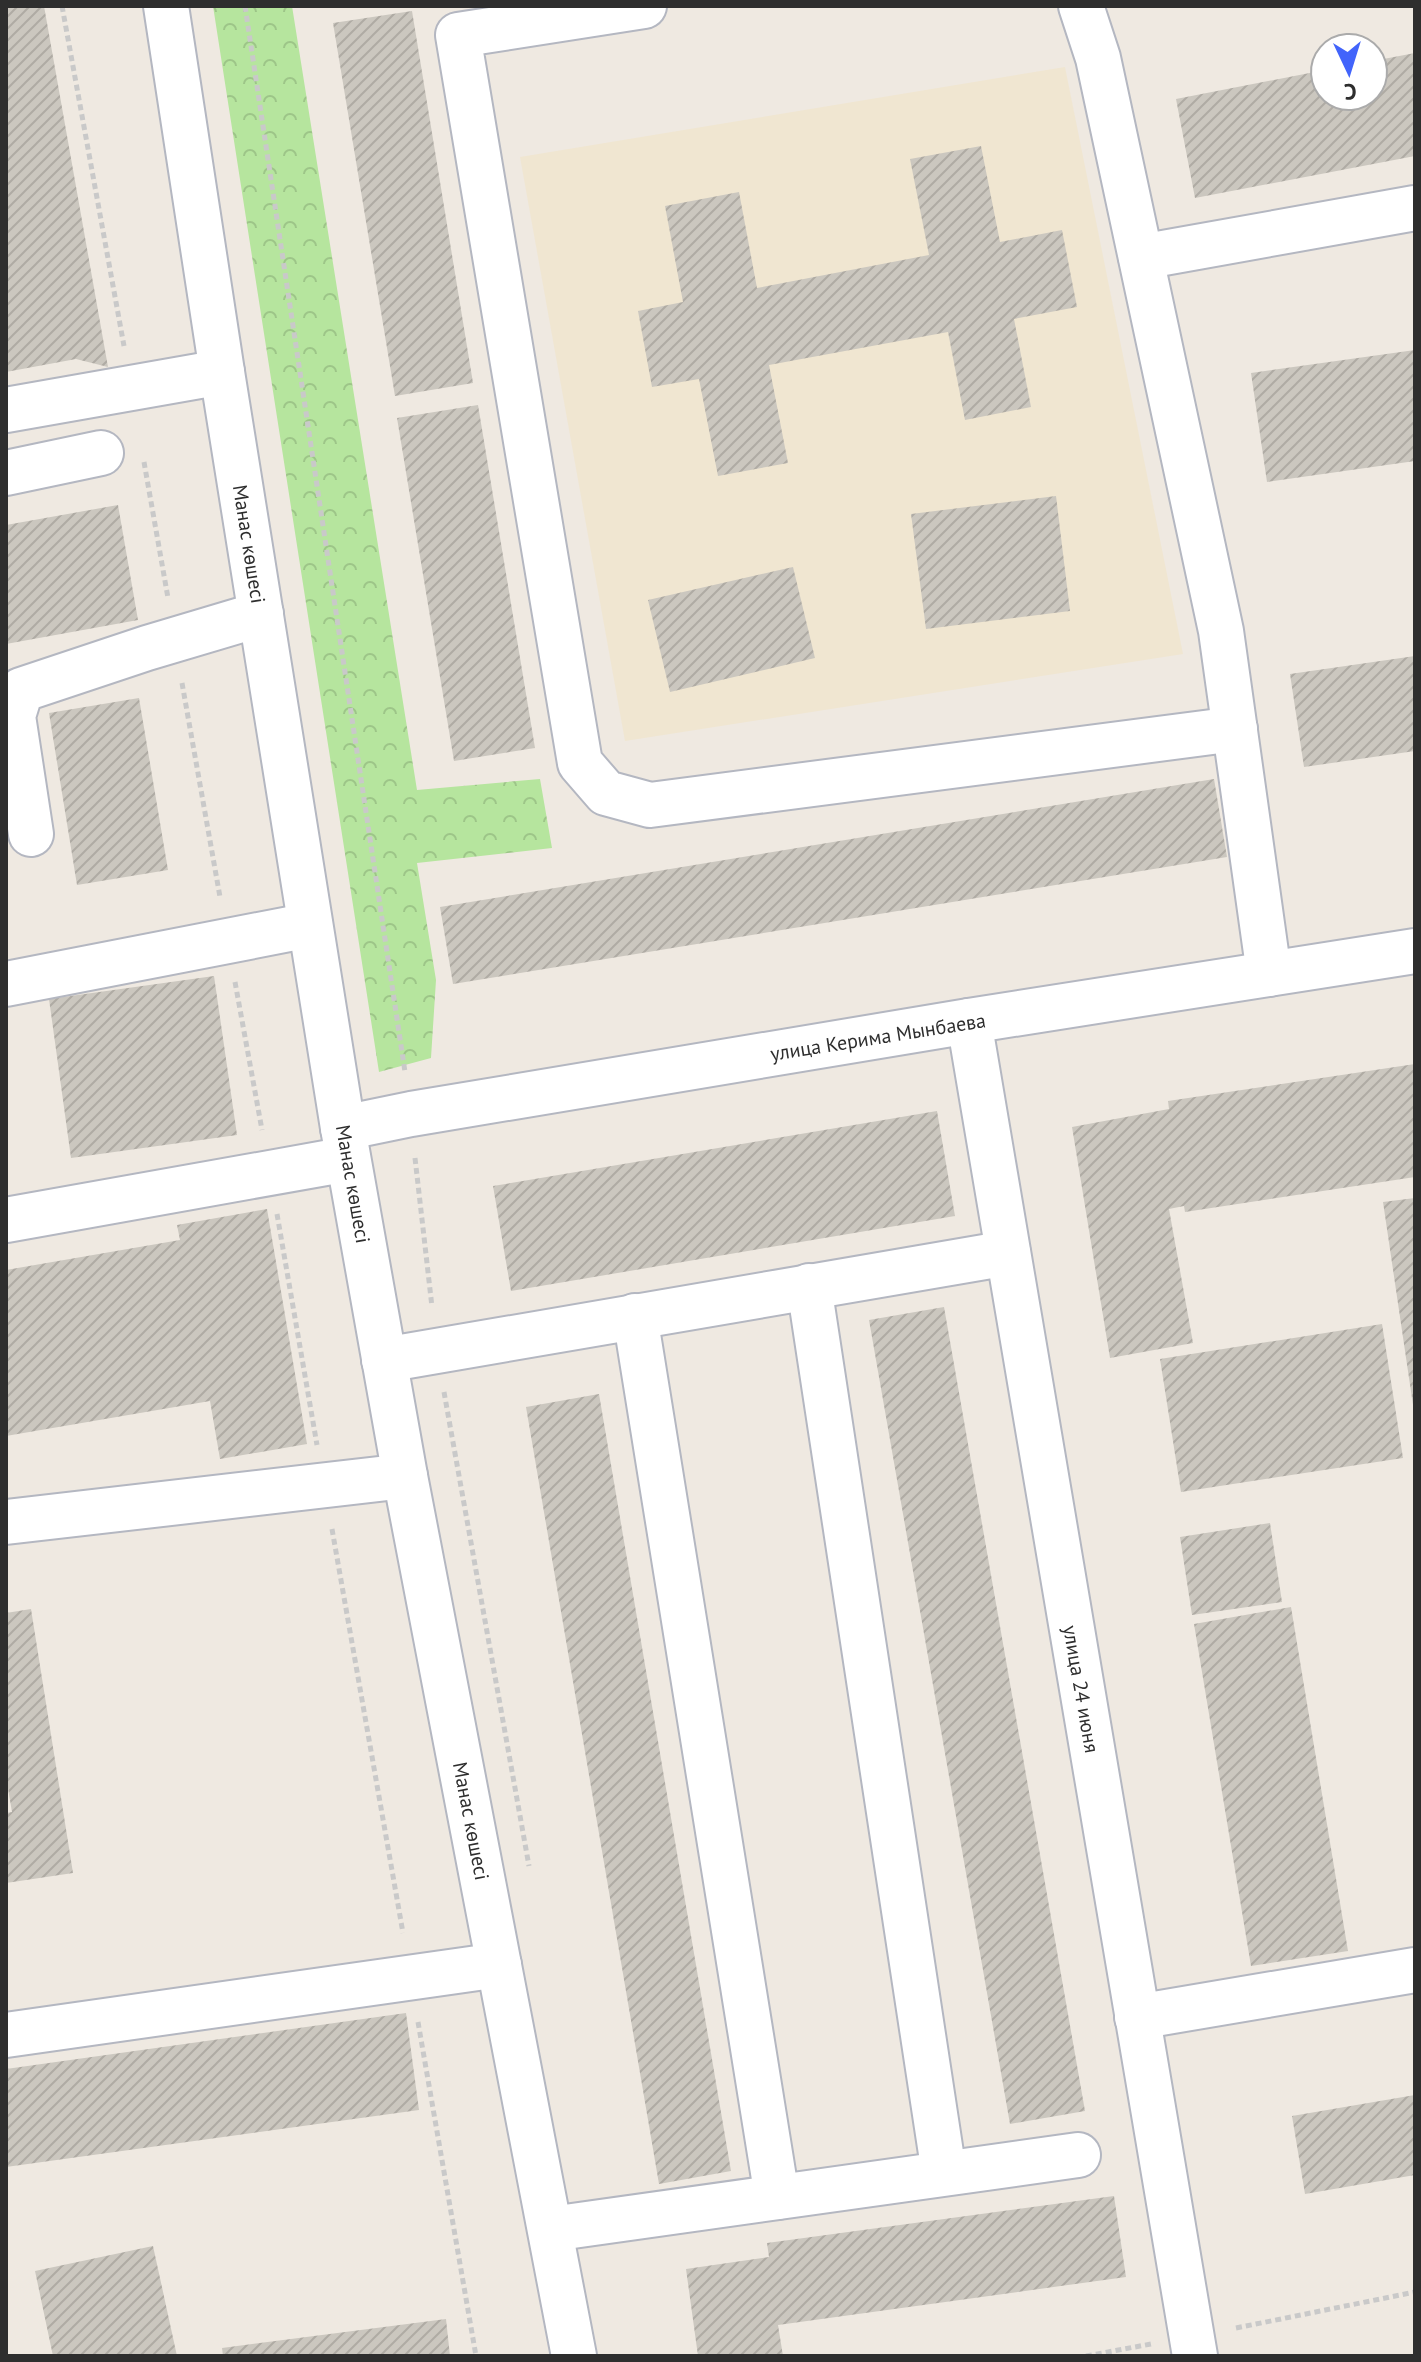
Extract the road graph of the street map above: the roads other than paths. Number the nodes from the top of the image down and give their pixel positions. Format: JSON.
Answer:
{"nodes":[{"id":1,"x":166,"y":6,"type":"edge"},
{"id":2,"x":644,"y":6,"type":"edge"},
{"id":3,"x":1081,"y":6,"type":"edge"},
{"id":4,"x":457,"y":20,"type":"edge"},
{"id":5,"x":1415,"y":208,"type":"edge"},
{"id":6,"x":1141,"y":257,"type":"junction"},
{"id":7,"x":222,"y":372,"type":"junction"},
{"id":8,"x":6,"y":410,"type":"edge"},
{"id":9,"x":101,"y":453,"type":"dead end"},
{"id":10,"x":6,"y":473,"type":"edge"},
{"id":11,"x":261,"y":614,"type":"junction"},
{"id":12,"x":1235,"y":729,"type":"junction"},
{"id":13,"x":31,"y":834,"type":"dead end"},
{"id":14,"x":310,"y":925,"type":"junction"},
{"id":15,"x":1415,"y":951,"type":"edge"},
{"id":16,"x":1269,"y":974,"type":"junction"},
{"id":17,"x":6,"y":984,"type":"edge"},
{"id":18,"x":969,"y":1021,"type":"junction"},
{"id":19,"x":345,"y":1144,"type":"junction"},
{"id":20,"x":6,"y":1220,"type":"edge"},
{"id":21,"x":1008,"y":1253,"type":"junction"},
{"id":22,"x":809,"y":1286,"type":"junction"},
{"id":23,"x":635,"y":1316,"type":"junction"},
{"id":24,"x":384,"y":1360,"type":"junction"},
{"id":25,"x":405,"y":1476,"type":"junction"},
{"id":26,"x":6,"y":1522,"type":"edge"},
{"id":27,"x":499,"y":1965,"type":"junction"},
{"id":28,"x":1415,"y":1970,"type":"edge"},
{"id":29,"x":1137,"y":2017,"type":"junction"},
{"id":30,"x":6,"y":2035,"type":"edge"},
{"id":31,"x":1078,"y":2155,"type":"dead end"},
{"id":32,"x":944,"y":2173,"type":"junction"},
{"id":33,"x":777,"y":2197,"type":"junction"},
{"id":34,"x":551,"y":2229,"type":"junction"},
{"id":35,"x":1193,"y":2346,"type":"edge"},
{"id":36,"x":574,"y":2356,"type":"edge"}],
"edges":[{"from":1,"to":7,"type":"street","name":"Манас көшесі"},
{"from":2,"to":4,"type":"street"},
{"from":3,"to":6,"type":"street"},
{"from":4,"to":12,"type":"street"},
{"from":5,"to":6,"type":"street"},
{"from":6,"to":12,"type":"street"},
{"from":7,"to":8,"type":"street"},
{"from":7,"to":11,"type":"street","name":"Манас көшесі"},
{"from":9,"to":10,"type":"street"},
{"from":11,"to":13,"type":"street"},
{"from":11,"to":14,"type":"street","name":"Манас көшесі"},
{"from":12,"to":16,"type":"street"},
{"from":14,"to":17,"type":"street"},
{"from":14,"to":19,"type":"street","name":"Манас көшесі"},
{"from":15,"to":16,"type":"street","name":"улица Керима Мынбаева"},
{"from":16,"to":18,"type":"street","name":"улица Керима Мынбаева"},
{"from":18,"to":19,"type":"street","name":"улица Керима Мынбаева"},
{"from":18,"to":21,"type":"street","name":"улица 24 июня"},
{"from":19,"to":20,"type":"street","name":"улица Керима Мынбаева"},
{"from":19,"to":24,"type":"street","name":"Манас көшесі"},
{"from":21,"to":22,"type":"street"},
{"from":21,"to":29,"type":"street","name":"улица 24 июня"},
{"from":22,"to":23,"type":"street"},
{"from":22,"to":32,"type":"street"},
{"from":23,"to":24,"type":"street"},
{"from":23,"to":33,"type":"street"},
{"from":24,"to":25,"type":"street","name":"Манас көшесі"},
{"from":25,"to":26,"type":"street"},
{"from":25,"to":27,"type":"street","name":"Манас көшесі"},
{"from":27,"to":30,"type":"street"},
{"from":27,"to":34,"type":"street","name":"Манас көшесі"},
{"from":28,"to":29,"type":"street"},
{"from":29,"to":35,"type":"street","name":"улица 24 июня"},
{"from":31,"to":32,"type":"street"},
{"from":32,"to":33,"type":"street"},
{"from":33,"to":34,"type":"street"},
{"from":34,"to":36,"type":"street","name":"Манас көшесі"}]}
